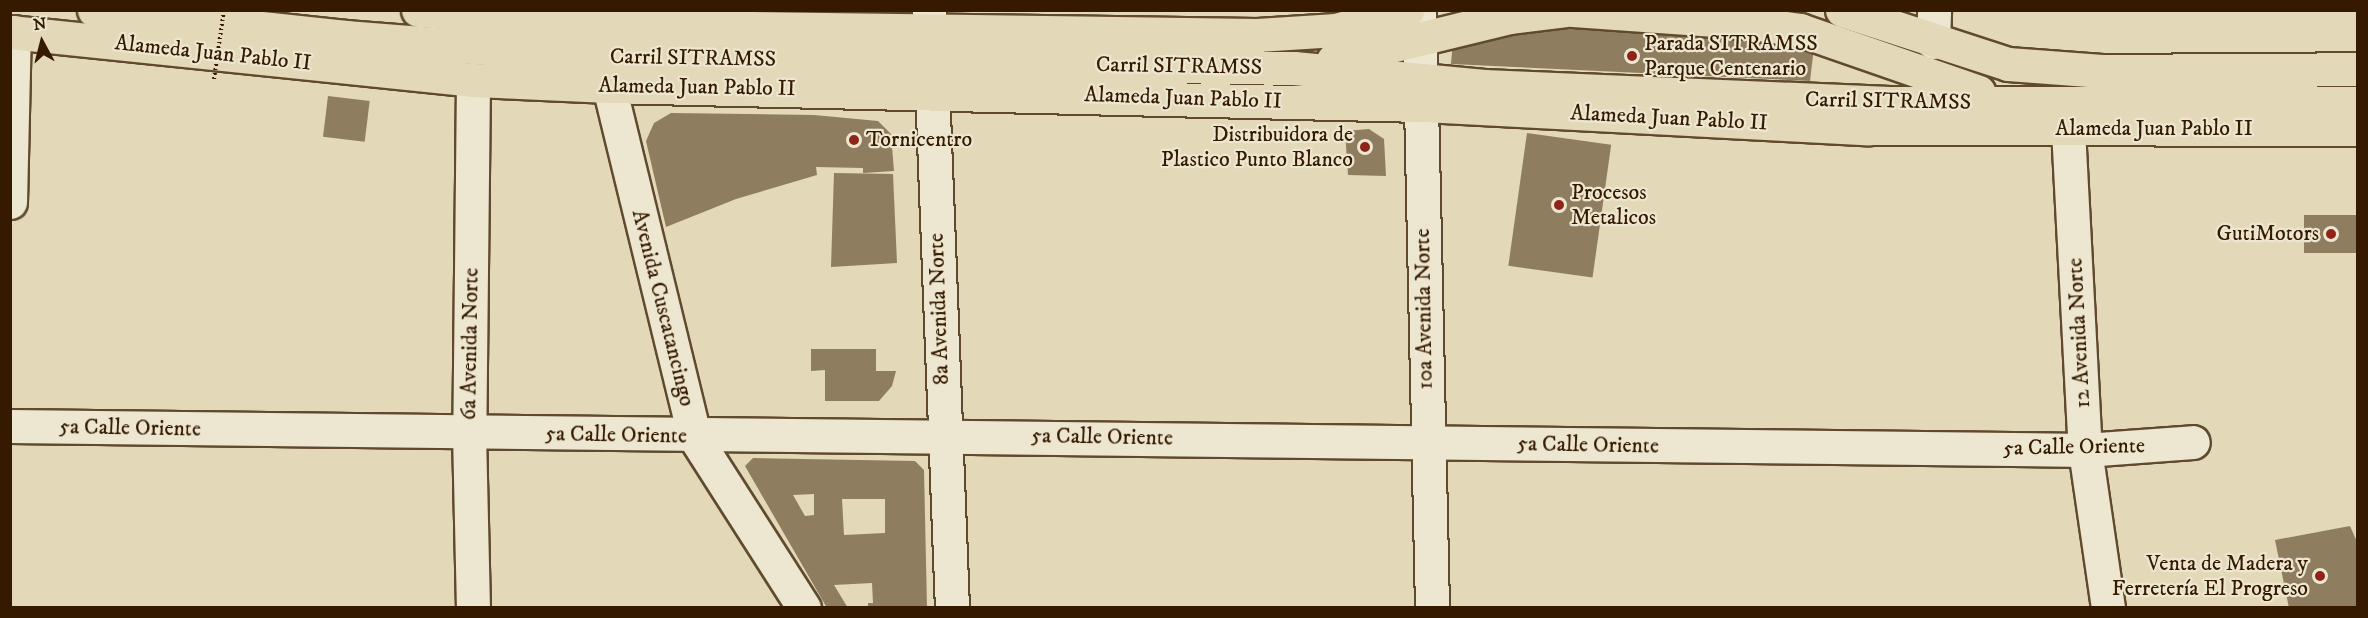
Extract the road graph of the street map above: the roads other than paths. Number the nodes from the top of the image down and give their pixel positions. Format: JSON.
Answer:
{"nodes":[{"id":1,"x":94,"y":10,"type":"edge"},
{"id":2,"x":418,"y":10,"type":"edge"},
{"id":3,"x":1407,"y":10,"type":"edge"},
{"id":4,"x":1566,"y":10,"type":"edge"},
{"id":5,"x":1574,"y":10,"type":"edge"},
{"id":6,"x":1842,"y":10,"type":"edge"},
{"id":7,"x":606,"y":18,"type":"edge"},
{"id":8,"x":1419,"y":25,"type":"edge"},
{"id":9,"x":1933,"y":26,"type":"edge"},
{"id":10,"x":12,"y":32,"type":"edge"},
{"id":11,"x":929,"y":48,"type":"edge"},
{"id":12,"x":1294,"y":68,"type":"junction"},
{"id":13,"x":2358,"y":69,"type":"edge"},
{"id":14,"x":473,"y":80,"type":"junction"},
{"id":15,"x":609,"y":86,"type":"junction"},
{"id":16,"x":1420,"y":92,"type":"junction"},
{"id":17,"x":2016,"y":102,"type":"junction"},
{"id":18,"x":2358,"y":103,"type":"edge"},
{"id":19,"x":2068,"y":129,"type":"junction"},
{"id":20,"x":2358,"y":129,"type":"edge"},
{"id":21,"x":10,"y":202,"type":"edge"},
{"id":22,"x":10,"y":426,"type":"edge"},
{"id":23,"x":468,"y":433,"type":"junction"},
{"id":24,"x":945,"y":434,"type":"junction"},
{"id":25,"x":694,"y":435,"type":"junction"},
{"id":26,"x":2193,"y":442,"type":"dead end"},
{"id":27,"x":1427,"y":443,"type":"junction"},
{"id":28,"x":2085,"y":450,"type":"junction"},
{"id":29,"x":473,"y":608,"type":"edge"},
{"id":30,"x":804,"y":608,"type":"edge"},
{"id":31,"x":952,"y":608,"type":"edge"},
{"id":32,"x":1432,"y":608,"type":"edge"},
{"id":33,"x":2108,"y":608,"type":"edge"}],
"edges":[{"from":1,"to":11,"type":"main road","name":"Carril SITRAMSS"},
{"from":2,"to":7,"type":"main road","name":"Alameda Juan Pablo II"},
{"from":3,"to":11,"type":"main road","name":"Alameda Juan Pablo II"},
{"from":4,"to":8,"type":"main road","name":"Carril SITRAMSS"},
{"from":5,"to":17,"type":"main road","name":"Carril SITRAMSS"},
{"from":6,"to":9,"type":"main road"},
{"from":7,"to":11,"type":"main road","name":"Alameda Juan Pablo II"},
{"from":8,"to":12,"type":"main road","name":"Carril SITRAMSS"},
{"from":8,"to":16,"type":"street","name":"10a Avenida Norte"},
{"from":9,"to":13,"type":"main road"},
{"from":10,"to":14,"type":"main road","name":"Alameda Juan Pablo II"},
{"from":10,"to":21,"type":"street"},
{"from":11,"to":12,"type":"main road","name":"Carril SITRAMSS"},
{"from":11,"to":15,"type":"main road","name":"Alameda Juan Pablo II"},
{"from":11,"to":16,"type":"main road","name":"Alameda Juan Pablo II"},
{"from":11,"to":24,"type":"street","name":"8a Avenida Norte"},
{"from":12,"to":16,"type":"main road","name":"Carril SITRAMSS"},
{"from":14,"to":15,"type":"main road","name":"Alameda Juan Pablo II"},
{"from":14,"to":23,"type":"street","name":"6a Avenida Norte"},
{"from":15,"to":25,"type":"street","name":"Avenida Cuscatancingo"},
{"from":16,"to":17,"type":"main road","name":"Carril SITRAMSS"},
{"from":16,"to":19,"type":"main road","name":"Alameda Juan Pablo II"},
{"from":16,"to":27,"type":"street","name":"10a Avenida Norte"},
{"from":17,"to":18,"type":"main road","name":"Carril SITRAMSS"},
{"from":19,"to":20,"type":"main road","name":"Alameda Juan Pablo II"},
{"from":19,"to":28,"type":"street","name":"12 Avenida Norte"},
{"from":22,"to":23,"type":"street","name":"5a Calle Oriente"},
{"from":23,"to":25,"type":"street","name":"5a Calle Oriente"},
{"from":23,"to":29,"type":"street","name":"6a Avenida Norte"},
{"from":24,"to":25,"type":"street","name":"5a Calle Oriente"},
{"from":24,"to":27,"type":"street","name":"5a Calle Oriente"},
{"from":24,"to":31,"type":"street","name":"8a Avenida Norte"},
{"from":25,"to":30,"type":"street","name":"Avenida Cuscatancingo"},
{"from":26,"to":28,"type":"street","name":"5a Calle Oriente"},
{"from":27,"to":28,"type":"street","name":"5a Calle Oriente"},
{"from":27,"to":32,"type":"street","name":"10a Avenida Norte"},
{"from":28,"to":33,"type":"street","name":"12 Avenida Norte"}]}
